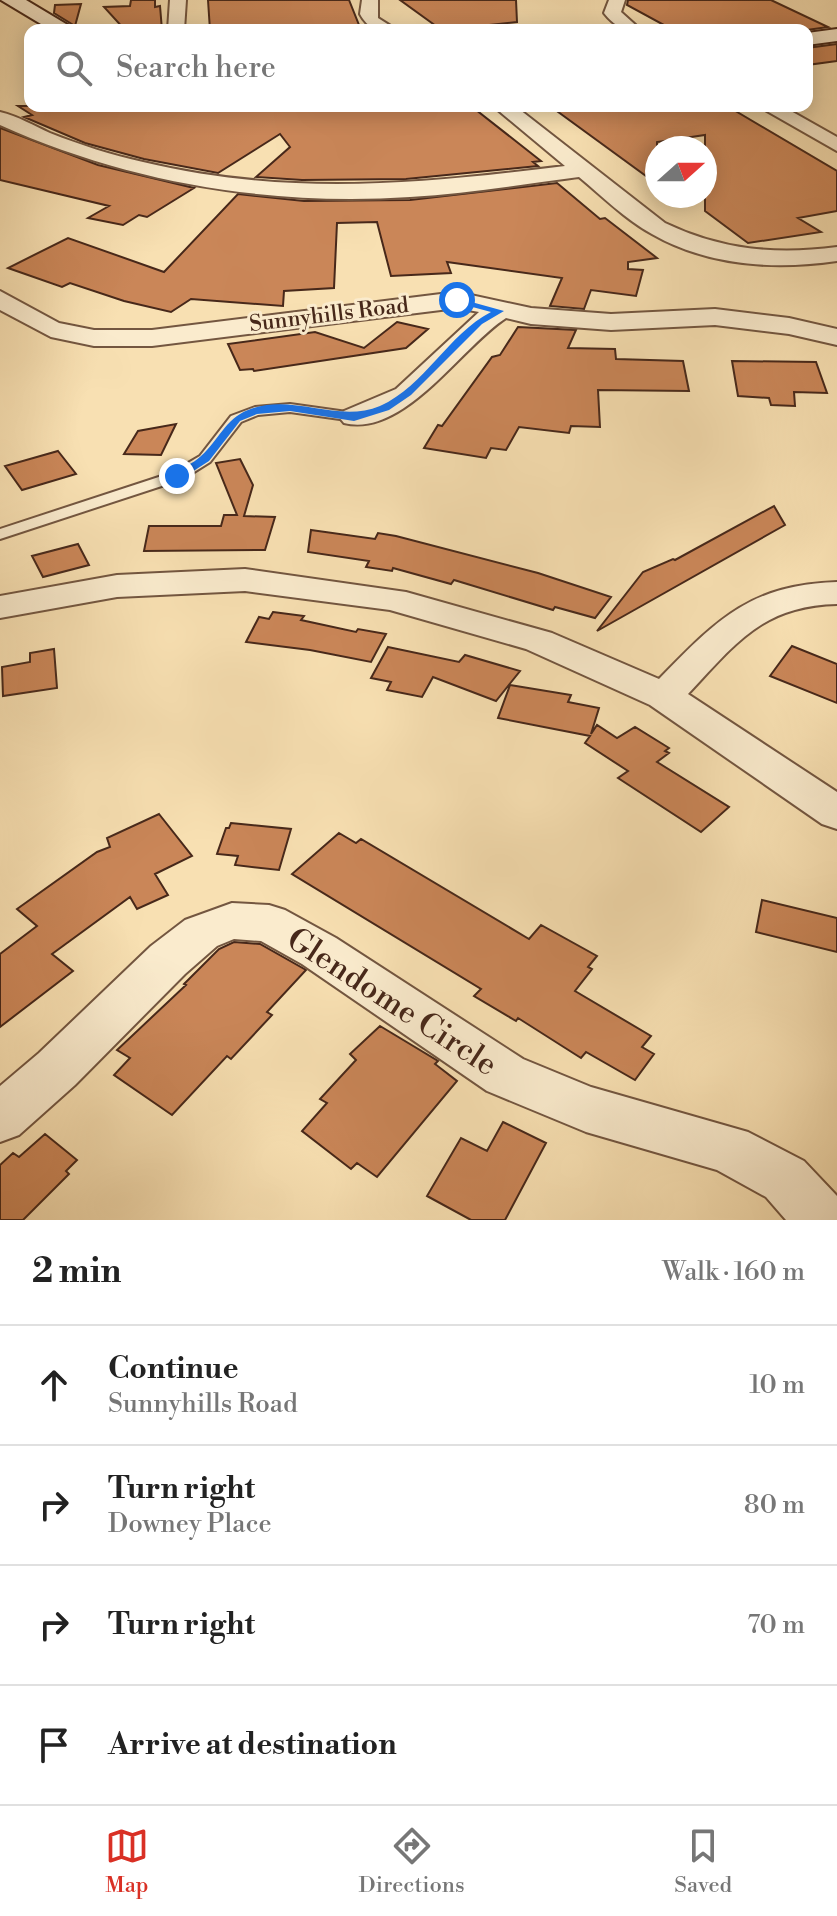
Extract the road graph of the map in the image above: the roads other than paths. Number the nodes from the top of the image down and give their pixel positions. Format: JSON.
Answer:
{"nodes":[{"id":1,"x":11,"y":0,"type":"edge"},
{"id":2,"x":178,"y":0,"type":"edge"},
{"id":3,"x":370,"y":0,"type":"edge"},
{"id":4,"x":617,"y":0,"type":"edge"},
{"id":5,"x":55,"y":24,"type":"edge"},
{"id":6,"x":176,"y":24,"type":"edge"},
{"id":7,"x":378,"y":24,"type":"edge"},
{"id":8,"x":626,"y":24,"type":"edge"},
{"id":9,"x":837,"y":35,"type":"edge"},
{"id":10,"x":813,"y":38,"type":"edge"},
{"id":11,"x":511,"y":112,"type":"edge"},
{"id":12,"x":781,"y":112,"type":"edge"},
{"id":13,"x":0,"y":118,"type":"edge"},
{"id":14,"x":827,"y":133,"type":"edge"},
{"id":15,"x":837,"y":145,"type":"edge"},
{"id":16,"x":585,"y":170,"type":"junction"},
{"id":17,"x":837,"y":254,"type":"edge"},
{"id":18,"x":0,"y":299,"type":"edge"},
{"id":19,"x":499,"y":311,"type":"junction"},
{"id":20,"x":35,"y":322,"type":"junction"},
{"id":21,"x":8,"y":331,"type":"dead end"},
{"id":22,"x":837,"y":337,"type":"edge"},
{"id":23,"x":354,"y":417,"type":"joint"},
{"id":24,"x":0,"y":534,"type":"edge"},
{"id":25,"x":837,"y":593,"type":"edge"},
{"id":26,"x":0,"y":607,"type":"edge"},
{"id":27,"x":664,"y":696,"type":"junction"},
{"id":28,"x":837,"y":813,"type":"edge"},
{"id":29,"x":0,"y":1118,"type":"edge"},
{"id":30,"x":822,"y":1220,"type":"edge"}],
"edges":[{"from":1,"to":5,"type":"street"},
{"from":2,"to":6,"type":"street"},
{"from":3,"to":7,"type":"street"},
{"from":4,"to":8,"type":"street"},
{"from":9,"to":10,"type":"street"},
{"from":11,"to":16,"type":"street"},
{"from":12,"to":14,"type":"street"},
{"from":13,"to":16,"type":"street"},
{"from":14,"to":15,"type":"street"},
{"from":16,"to":17,"type":"street"},
{"from":18,"to":20,"type":"street","name":"Sunnyhills Road"},
{"from":19,"to":20,"type":"street","name":"Sunnyhills Road"},
{"from":19,"to":22,"type":"street","name":"Sunnyhills Road"},
{"from":19,"to":23,"type":"street"},
{"from":20,"to":21,"type":"street"},
{"from":23,"to":24,"type":"lane"},
{"from":25,"to":27,"type":"street"},
{"from":26,"to":27,"type":"street"},
{"from":27,"to":28,"type":"street"},
{"from":29,"to":30,"type":"street","name":"Glendome Circle"}]}
